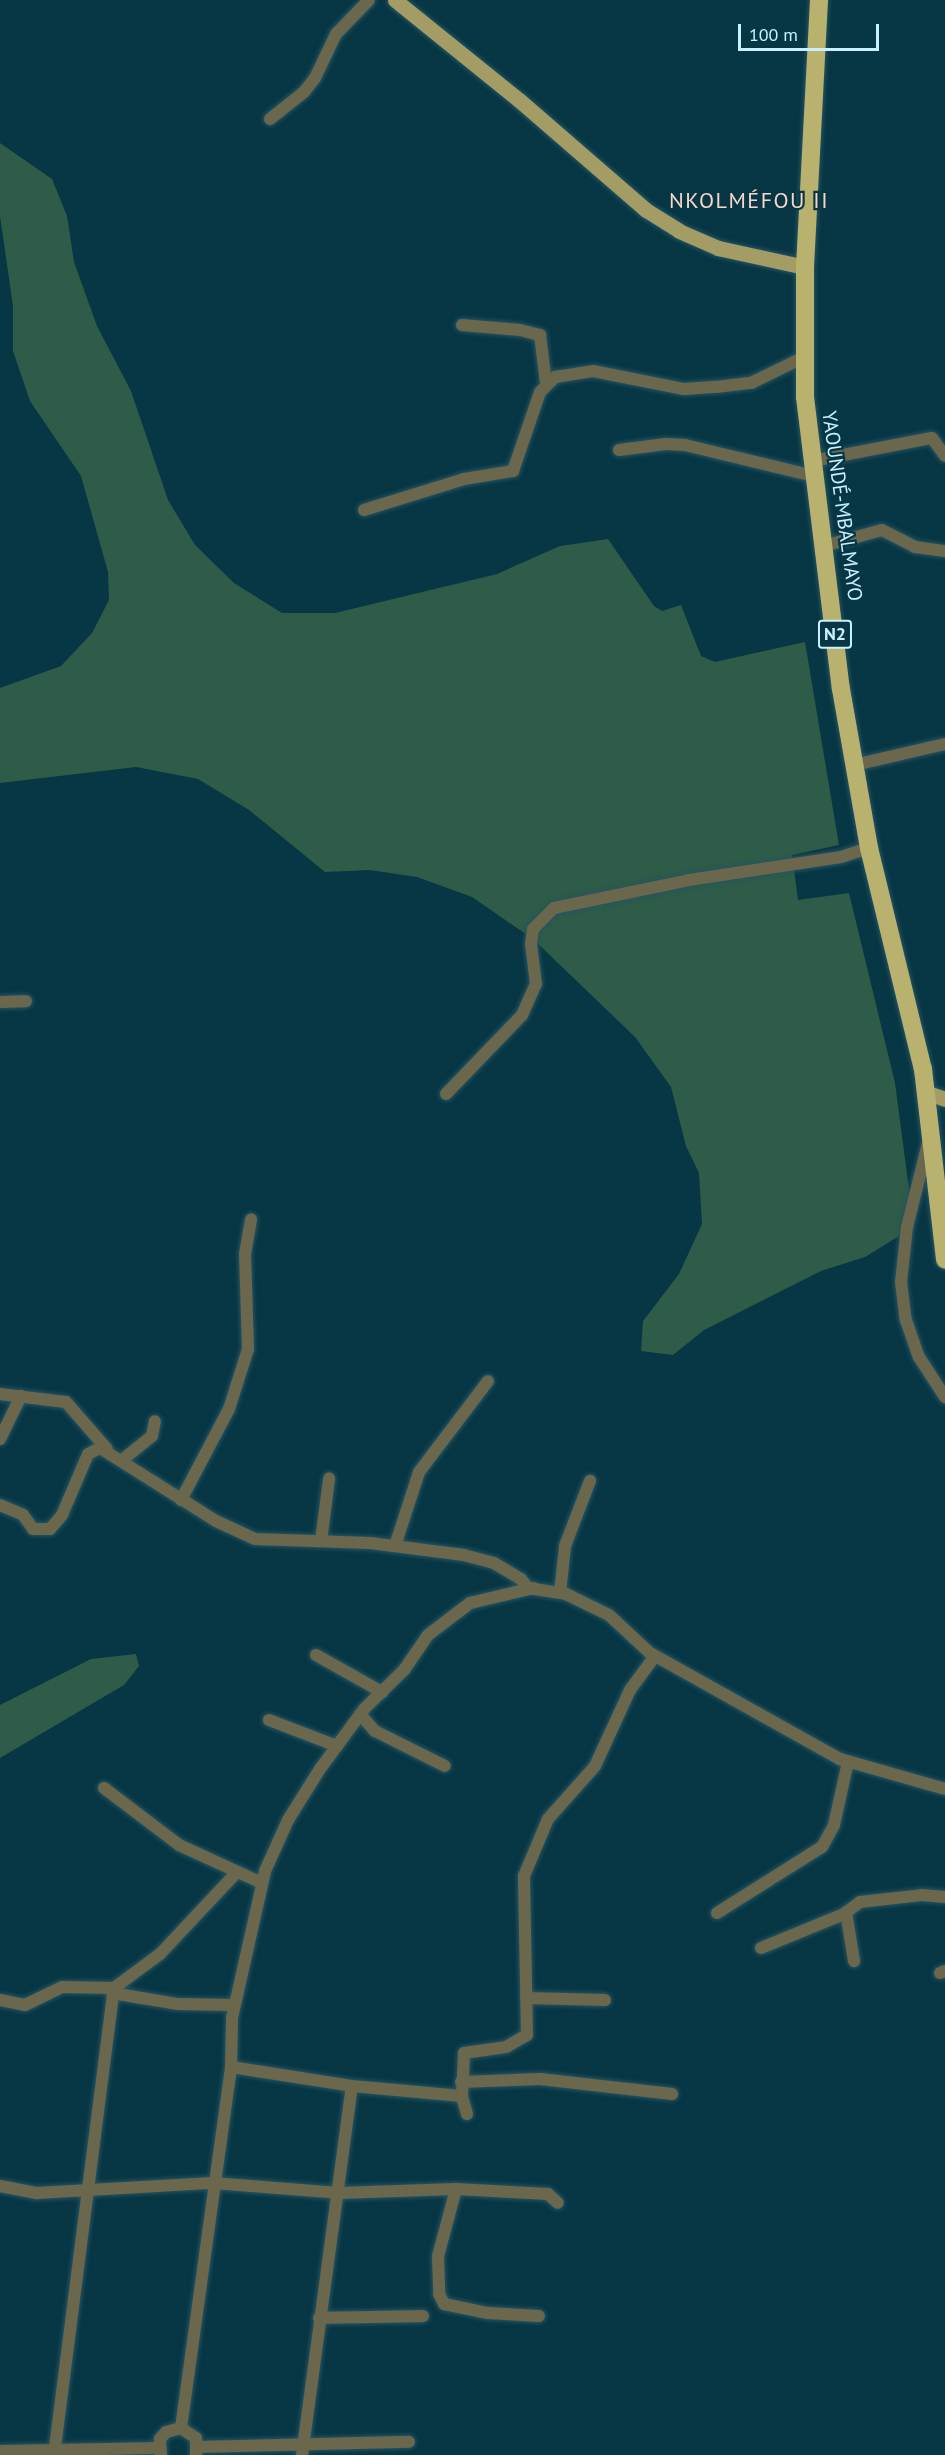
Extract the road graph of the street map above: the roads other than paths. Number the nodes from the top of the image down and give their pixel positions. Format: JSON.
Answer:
{"nodes":[{"id":1,"x":369,"y":0,"type":"edge"},
{"id":2,"x":395,"y":0,"type":"edge"},
{"id":3,"x":819,"y":0,"type":"edge"},
{"id":4,"x":270,"y":120,"type":"dead end"},
{"id":5,"x":806,"y":267,"type":"junction"},
{"id":6,"x":462,"y":325,"type":"dead end"},
{"id":7,"x":804,"y":357,"type":"junction"},
{"id":8,"x":546,"y":383,"type":"junction"},
{"id":9,"x":619,"y":450,"type":"dead end"},
{"id":10,"x":945,"y":456,"type":"edge"},
{"id":11,"x":813,"y":468,"type":"junction"},
{"id":12,"x":364,"y":510,"type":"dead end"},
{"id":13,"x":824,"y":546,"type":"junction"},
{"id":14,"x":945,"y":551,"type":"edge"},
{"id":15,"x":945,"y":744,"type":"edge"},
{"id":16,"x":854,"y":765,"type":"junction"},
{"id":17,"x":869,"y":848,"type":"junction"},
{"id":18,"x":26,"y":1001,"type":"dead end"},
{"id":19,"x":0,"y":1002,"type":"edge"},
{"id":20,"x":925,"y":1092,"type":"junction"},
{"id":21,"x":446,"y":1094,"type":"dead end"},
{"id":22,"x":945,"y":1099,"type":"edge"},
{"id":23,"x":929,"y":1139,"type":"junction"},
{"id":24,"x":251,"y":1220,"type":"dead end"},
{"id":25,"x":945,"y":1260,"type":"edge"},
{"id":26,"x":488,"y":1381,"type":"dead end"},
{"id":27,"x":0,"y":1394,"type":"edge"},
{"id":28,"x":21,"y":1396,"type":"junction"},
{"id":29,"x":945,"y":1397,"type":"edge"},
{"id":30,"x":155,"y":1421,"type":"dead end"},
{"id":31,"x":0,"y":1439,"type":"edge"},
{"id":32,"x":107,"y":1449,"type":"junction"},
{"id":33,"x":122,"y":1461,"type":"junction"},
{"id":34,"x":329,"y":1479,"type":"dead end"},
{"id":35,"x":590,"y":1481,"type":"dead end"},
{"id":36,"x":180,"y":1500,"type":"junction"},
{"id":37,"x":0,"y":1505,"type":"edge"},
{"id":38,"x":321,"y":1541,"type":"junction"},
{"id":39,"x":394,"y":1546,"type":"junction"},
{"id":40,"x":533,"y":1588,"type":"junction"},
{"id":41,"x":560,"y":1593,"type":"junction"},
{"id":42,"x":316,"y":1655,"type":"dead end"},
{"id":43,"x":655,"y":1656,"type":"junction"},
{"id":44,"x":382,"y":1692,"type":"junction"},
{"id":45,"x":360,"y":1714,"type":"junction"},
{"id":46,"x":269,"y":1720,"type":"dead end"},
{"id":47,"x":337,"y":1746,"type":"junction"},
{"id":48,"x":848,"y":1762,"type":"junction"},
{"id":49,"x":445,"y":1766,"type":"dead end"},
{"id":50,"x":104,"y":1788,"type":"dead end"},
{"id":51,"x":945,"y":1789,"type":"edge"},
{"id":52,"x":236,"y":1873,"type":"junction"},
{"id":53,"x":262,"y":1883,"type":"junction"},
{"id":54,"x":945,"y":1897,"type":"edge"},
{"id":55,"x":846,"y":1912,"type":"junction"},
{"id":56,"x":717,"y":1913,"type":"dead end"},
{"id":57,"x":761,"y":1948,"type":"dead end"},
{"id":58,"x":855,"y":1961,"type":"dead end"},
{"id":59,"x":113,"y":1990,"type":"junction"},
{"id":60,"x":526,"y":1998,"type":"junction"},
{"id":61,"x":0,"y":2000,"type":"edge"},
{"id":62,"x":605,"y":2000,"type":"dead end"},
{"id":63,"x":234,"y":2005,"type":"junction"},
{"id":64,"x":231,"y":2067,"type":"junction"},
{"id":65,"x":462,"y":2082,"type":"junction"},
{"id":66,"x":352,"y":2086,"type":"junction"},
{"id":67,"x":672,"y":2094,"type":"dead end"},
{"id":68,"x":462,"y":2096,"type":"junction"},
{"id":69,"x":467,"y":2114,"type":"dead end"},
{"id":70,"x":213,"y":2183,"type":"junction"},
{"id":71,"x":0,"y":2186,"type":"edge"},
{"id":72,"x":456,"y":2189,"type":"junction"},
{"id":73,"x":86,"y":2190,"type":"junction"},
{"id":74,"x":339,"y":2193,"type":"junction"},
{"id":75,"x":558,"y":2204,"type":"dead end"},
{"id":76,"x":423,"y":2316,"type":"dead end"},
{"id":77,"x":539,"y":2316,"type":"dead end"},
{"id":78,"x":319,"y":2318,"type":"junction"},
{"id":79,"x":181,"y":2428,"type":"junction"},
{"id":80,"x":409,"y":2442,"type":"dead end"},
{"id":81,"x":303,"y":2450,"type":"edge"},
{"id":82,"x":0,"y":2451,"type":"edge"},
{"id":83,"x":160,"y":2451,"type":"edge"},
{"id":84,"x":197,"y":2451,"type":"edge"},
{"id":85,"x":55,"y":2453,"type":"edge"}],
"edges":[{"from":1,"to":4,"type":"street"},
{"from":2,"to":5,"type":"main road"},
{"from":3,"to":5,"type":"highway","name":"YAOUNDÉ-MBALMAYO","number":"N2"},
{"from":5,"to":7,"type":"highway","name":"YAOUNDÉ-MBALMAYO","number":"N2"},
{"from":6,"to":8,"type":"street"},
{"from":7,"to":8,"type":"street"},
{"from":7,"to":11,"type":"highway","name":"YAOUNDÉ-MBALMAYO","number":"N2"},
{"from":8,"to":12,"type":"street"},
{"from":9,"to":11,"type":"street"},
{"from":10,"to":11,"type":"street"},
{"from":11,"to":13,"type":"highway","name":"YAOUNDÉ-MBALMAYO","number":"N2"},
{"from":13,"to":14,"type":"street"},
{"from":13,"to":16,"type":"highway","name":"YAOUNDÉ-MBALMAYO","number":"N2"},
{"from":15,"to":16,"type":"street"},
{"from":16,"to":17,"type":"highway","name":"YAOUNDÉ-MBALMAYO","number":"N2"},
{"from":17,"to":20,"type":"highway","name":"YAOUNDÉ-MBALMAYO","number":"N2"},
{"from":17,"to":21,"type":"street"},
{"from":18,"to":19,"type":"street"},
{"from":20,"to":22,"type":"main road"},
{"from":20,"to":23,"type":"highway","name":"YAOUNDÉ-MBALMAYO","number":"N2"},
{"from":23,"to":25,"type":"highway","name":"YAOUNDÉ-MBALMAYO","number":"N2"},
{"from":23,"to":29,"type":"street"},
{"from":24,"to":36,"type":"street"},
{"from":26,"to":39,"type":"street"},
{"from":27,"to":28,"type":"street"},
{"from":28,"to":31,"type":"street"},
{"from":28,"to":32,"type":"street"},
{"from":30,"to":33,"type":"street"},
{"from":32,"to":33,"type":"street"},
{"from":32,"to":37,"type":"street"},
{"from":33,"to":36,"type":"street"},
{"from":34,"to":38,"type":"street"},
{"from":35,"to":41,"type":"street"},
{"from":36,"to":38,"type":"street"},
{"from":38,"to":39,"type":"street"},
{"from":39,"to":40,"type":"street"},
{"from":40,"to":41,"type":"street"},
{"from":40,"to":44,"type":"street"},
{"from":41,"to":43,"type":"street"},
{"from":42,"to":44,"type":"street"},
{"from":43,"to":48,"type":"street"},
{"from":43,"to":60,"type":"street"},
{"from":44,"to":45,"type":"street"},
{"from":45,"to":47,"type":"street"},
{"from":45,"to":49,"type":"street"},
{"from":46,"to":47,"type":"street"},
{"from":47,"to":53,"type":"street"},
{"from":48,"to":51,"type":"street"},
{"from":48,"to":56,"type":"street"},
{"from":50,"to":52,"type":"street"},
{"from":52,"to":53,"type":"street"},
{"from":52,"to":59,"type":"street"},
{"from":53,"to":63,"type":"street"},
{"from":54,"to":55,"type":"street"},
{"from":55,"to":57,"type":"street"},
{"from":55,"to":58,"type":"street"},
{"from":59,"to":61,"type":"street"},
{"from":59,"to":63,"type":"street"},
{"from":59,"to":73,"type":"street"},
{"from":60,"to":62,"type":"street"},
{"from":60,"to":65,"type":"street"},
{"from":63,"to":64,"type":"street"},
{"from":64,"to":66,"type":"street"},
{"from":64,"to":70,"type":"street"},
{"from":65,"to":67,"type":"street"},
{"from":65,"to":68,"type":"street"},
{"from":66,"to":68,"type":"street"},
{"from":66,"to":74,"type":"street"},
{"from":68,"to":69,"type":"street"},
{"from":70,"to":73,"type":"street"},
{"from":70,"to":74,"type":"street"},
{"from":70,"to":79,"type":"street"},
{"from":71,"to":73,"type":"street"},
{"from":72,"to":74,"type":"street"},
{"from":72,"to":75,"type":"street"},
{"from":72,"to":77,"type":"street"},
{"from":73,"to":85,"type":"street"},
{"from":74,"to":78,"type":"street"},
{"from":76,"to":78,"type":"street"},
{"from":78,"to":81,"type":"street"},
{"from":79,"to":83,"type":"street"},
{"from":79,"to":84,"type":"street"},
{"from":80,"to":81,"type":"street"},
{"from":81,"to":84,"type":"street"},
{"from":82,"to":85,"type":"street"},
{"from":83,"to":85,"type":"street"}]}
